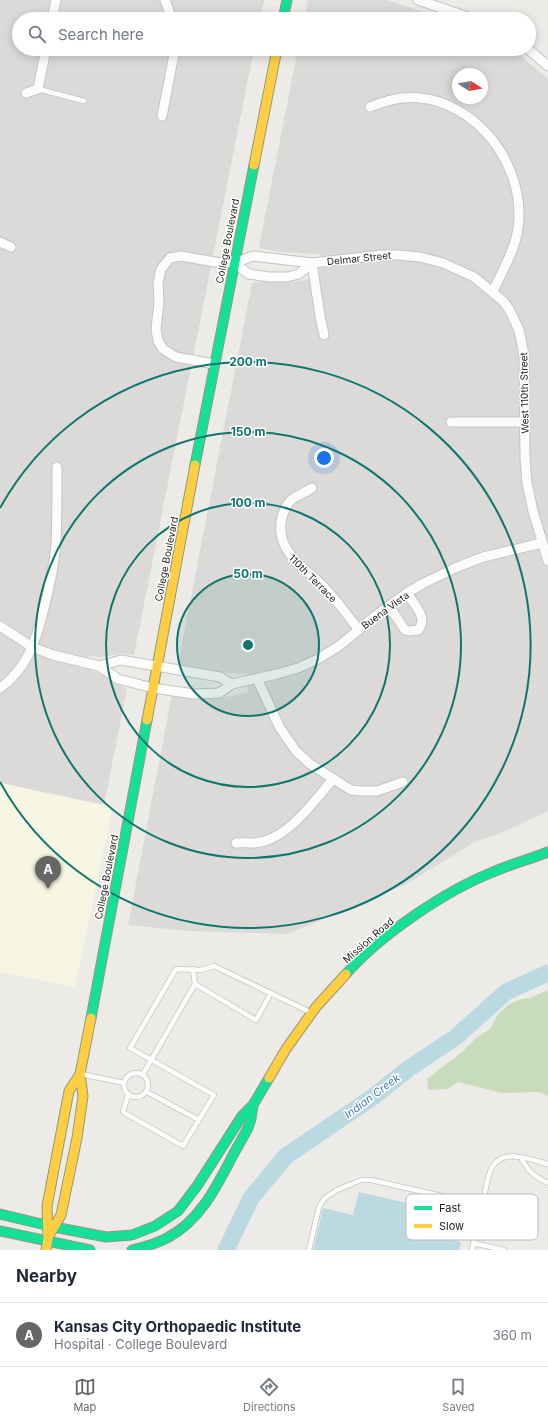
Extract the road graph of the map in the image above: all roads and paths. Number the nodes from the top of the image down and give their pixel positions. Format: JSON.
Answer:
{"nodes":[{"id":1,"x":56,"y":0,"type":"edge"},
{"id":2,"x":165,"y":0,"type":"edge"},
{"id":3,"x":287,"y":0,"type":"edge"},
{"id":4,"x":418,"y":0,"type":"edge"},
{"id":5,"x":53,"y":12,"type":"edge"},
{"id":6,"x":169,"y":12,"type":"edge"},
{"id":7,"x":284,"y":12,"type":"edge"},
{"id":8,"x":453,"y":12,"type":"edge"},
{"id":9,"x":45,"y":56,"type":"edge"},
{"id":10,"x":174,"y":56,"type":"edge"},
{"id":11,"x":276,"y":56,"type":"edge"},
{"id":12,"x":536,"y":56,"type":"edge"},
{"id":13,"x":548,"y":66,"type":"edge"},
{"id":14,"x":38,"y":89,"type":"junction"},
{"id":15,"x":26,"y":93,"type":"dead end"},
{"id":16,"x":84,"y":101,"type":"dead end"},
{"id":17,"x":370,"y":107,"type":"dead end"},
{"id":18,"x":162,"y":116,"type":"dead end"},
{"id":19,"x":0,"y":242,"type":"edge"},
{"id":20,"x":11,"y":246,"type":"dead end"},
{"id":21,"x":234,"y":262,"type":"junction"},
{"id":22,"x":312,"y":263,"type":"junction"},
{"id":23,"x":493,"y":291,"type":"junction"},
{"id":24,"x":324,"y":335,"type":"dead end"},
{"id":25,"x":214,"y":364,"type":"junction"},
{"id":26,"x":451,"y":422,"type":"dead end"},
{"id":27,"x":524,"y":422,"type":"junction"},
{"id":28,"x":57,"y":467,"type":"dead end"},
{"id":29,"x":312,"y":488,"type":"dead end"},
{"id":30,"x":542,"y":543,"type":"junction"},
{"id":31,"x":548,"y":561,"type":"edge"},
{"id":32,"x":407,"y":593,"type":"junction"},
{"id":33,"x":389,"y":606,"type":"junction"},
{"id":34,"x":0,"y":626,"type":"edge"},
{"id":35,"x":359,"y":630,"type":"junction"},
{"id":36,"x":32,"y":647,"type":"junction"},
{"id":37,"x":99,"y":666,"type":"junction"},
{"id":38,"x":157,"y":666,"type":"junction"},
{"id":39,"x":257,"y":679,"type":"junction"},
{"id":40,"x":232,"y":684,"type":"junction"},
{"id":41,"x":0,"y":688,"type":"edge"},
{"id":42,"x":152,"y":688,"type":"junction"},
{"id":43,"x":333,"y":779,"type":"junction"},
{"id":44,"x":403,"y":782,"type":"dead end"},
{"id":45,"x":236,"y":843,"type":"dead end"},
{"id":46,"x":548,"y":852,"type":"edge"},
{"id":47,"x":193,"y":969,"type":"junction"},
{"id":48,"x":195,"y":984,"type":"junction"},
{"id":49,"x":271,"y":993,"type":"junction"},
{"id":50,"x":312,"y":1013,"type":"junction"},
{"id":51,"x":151,"y":1060,"type":"junction"},
{"id":52,"x":80,"y":1074,"type":"junction"},
{"id":53,"x":143,"y":1074,"type":"junction"},
{"id":54,"x":124,"y":1083,"type":"junction"},
{"id":55,"x":147,"y":1092,"type":"junction"},
{"id":56,"x":128,"y":1095,"type":"junction"},
{"id":57,"x":253,"y":1105,"type":"junction"},
{"id":58,"x":199,"y":1120,"type":"junction"},
{"id":59,"x":522,"y":1158,"type":"junction"},
{"id":60,"x":548,"y":1164,"type":"edge"},
{"id":61,"x":548,"y":1183,"type":"edge"},
{"id":62,"x":433,"y":1194,"type":"edge"},
{"id":63,"x":485,"y":1194,"type":"edge"},
{"id":64,"x":0,"y":1214,"type":"edge"},
{"id":65,"x":51,"y":1226,"type":"junction"},
{"id":66,"x":0,"y":1231,"type":"edge"},
{"id":67,"x":474,"y":1240,"type":"edge"},
{"id":68,"x":473,"y":1243,"type":"junction"},
{"id":69,"x":47,"y":1246,"type":"edge"},
{"id":70,"x":90,"y":1250,"type":"edge"},
{"id":71,"x":132,"y":1250,"type":"edge"},
{"id":72,"x":309,"y":1250,"type":"edge"},
{"id":73,"x":472,"y":1250,"type":"edge"},
{"id":74,"x":504,"y":1250,"type":"edge"}],
"edges":[{"from":1,"to":5,"type":"street"},
{"from":2,"to":6,"type":"street"},
{"from":3,"to":7,"type":"main road"},
{"from":4,"to":8,"type":"street"},
{"from":9,"to":14,"type":"street"},
{"from":10,"to":18,"type":"street"},
{"from":11,"to":21,"type":"main road","name":"College Boulevard"},
{"from":12,"to":13,"type":"street"},
{"from":14,"to":15,"type":"street"},
{"from":14,"to":16,"type":"lane"},
{"from":17,"to":23,"type":"street"},
{"from":19,"to":20,"type":"street"},
{"from":21,"to":22,"type":"street","name":"Delmar Street"},
{"from":21,"to":22,"type":"street","name":"Delmar Street"},
{"from":21,"to":25,"type":"main road","name":"College Boulevard"},
{"from":21,"to":25,"type":"street"},
{"from":22,"to":23,"type":"street","name":"Delmar Street"},
{"from":22,"to":24,"type":"street"},
{"from":23,"to":27,"type":"street","name":"West 110th Street"},
{"from":25,"to":38,"type":"main road","name":"College Boulevard"},
{"from":26,"to":27,"type":"street"},
{"from":27,"to":30,"type":"street","name":"West 110th Street"},
{"from":28,"to":36,"type":"street"},
{"from":29,"to":35,"type":"street","name":"110th Terrace"},
{"from":30,"to":31,"type":"street","name":"West 110th Street"},
{"from":30,"to":32,"type":"street","name":"Buena Vista"},
{"from":32,"to":33,"type":"street","name":"Buena Vista"},
{"from":32,"to":33,"type":"street"},
{"from":33,"to":35,"type":"street","name":"Buena Vista"},
{"from":34,"to":36,"type":"street"},
{"from":35,"to":39,"type":"street","name":"Buena Vista"},
{"from":36,"to":37,"type":"street"},
{"from":36,"to":41,"type":"street"},
{"from":37,"to":38,"type":"street"},
{"from":37,"to":42,"type":"street","name":"Buena Vista"},
{"from":38,"to":40,"type":"street"},
{"from":38,"to":42,"type":"main road","name":"College Boulevard"},
{"from":39,"to":40,"type":"street","name":"Buena Vista"},
{"from":39,"to":43,"type":"street"},
{"from":40,"to":42,"type":"street","name":"Buena Vista"},
{"from":42,"to":52,"type":"main road","name":"College Boulevard"},
{"from":43,"to":44,"type":"street"},
{"from":43,"to":45,"type":"street"},
{"from":46,"to":50,"type":"main road","name":"Mission Road"},
{"from":47,"to":48,"type":"lane"},
{"from":47,"to":49,"type":"lane"},
{"from":47,"to":51,"type":"lane"},
{"from":48,"to":49,"type":"lane"},
{"from":48,"to":51,"type":"lane"},
{"from":49,"to":50,"type":"lane"},
{"from":50,"to":57,"type":"main road","name":"Mission Road"},
{"from":51,"to":53,"type":"lane"},
{"from":51,"to":58,"type":"lane"},
{"from":52,"to":54,"type":"lane"},
{"from":52,"to":65,"type":"main road","name":"College Boulevard"},
{"from":52,"to":65,"type":"main road","name":"College Boulevard"},
{"from":53,"to":54,"type":"lane"},
{"from":53,"to":55,"type":"lane"},
{"from":54,"to":56,"type":"lane"},
{"from":55,"to":56,"type":"lane"},
{"from":55,"to":58,"type":"lane"},
{"from":56,"to":58,"type":"lane"},
{"from":57,"to":65,"type":"main road","name":"Mission Road"},
{"from":57,"to":71,"type":"main road","name":"Mission Road"},
{"from":59,"to":60,"type":"lane"},
{"from":59,"to":61,"type":"lane"},
{"from":59,"to":63,"type":"lane"},
{"from":62,"to":72,"type":"lane"},
{"from":64,"to":65,"type":"main road","name":"Mission Road"},
{"from":65,"to":69,"type":"main road","name":"College Boulevard"},
{"from":66,"to":69,"type":"main road"},
{"from":67,"to":68,"type":"lane"},
{"from":68,"to":73,"type":"lane"},
{"from":68,"to":74,"type":"lane"},
{"from":69,"to":70,"type":"main road"}]}
